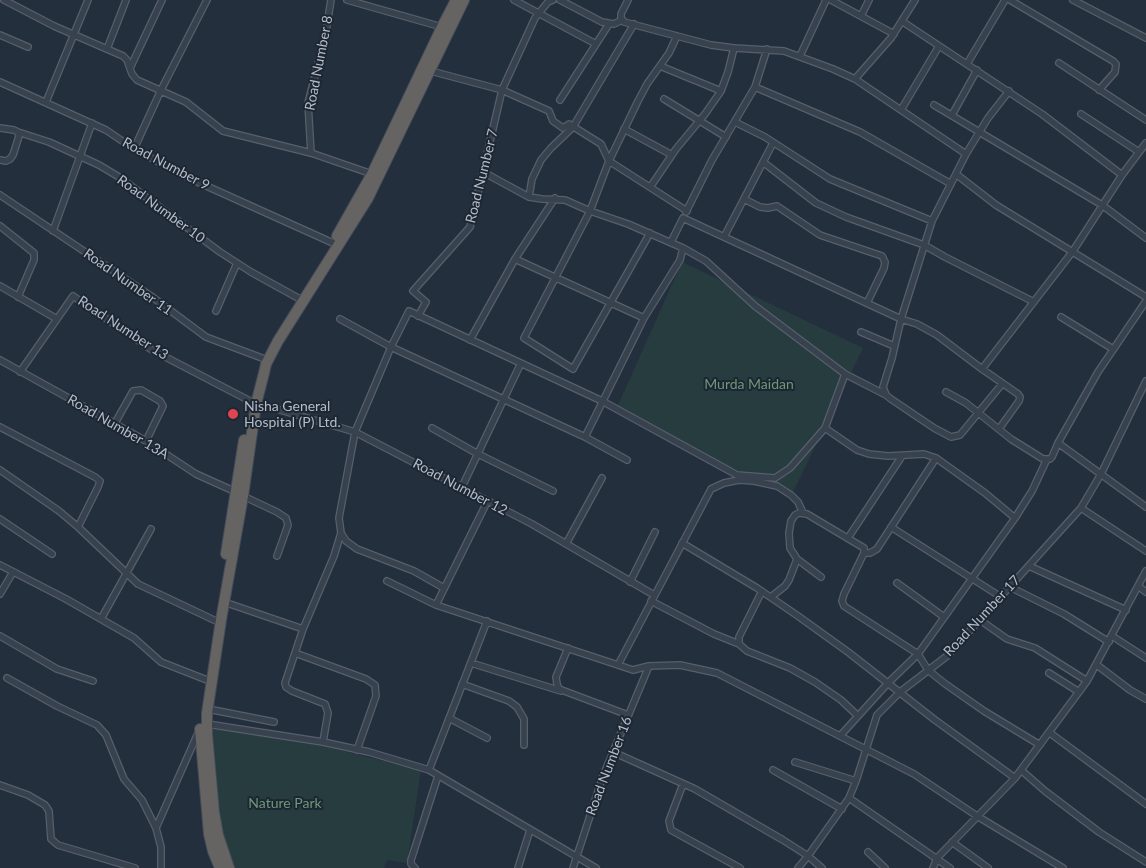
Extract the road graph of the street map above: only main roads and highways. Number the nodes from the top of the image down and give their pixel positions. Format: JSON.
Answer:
{"nodes":[{"id":1,"x":456,"y":0,"type":"edge"},
{"id":2,"x":464,"y":0,"type":"edge"},
{"id":3,"x":426,"y":69,"type":"junction"},
{"id":4,"x":253,"y":403,"type":"junction"},
{"id":5,"x":240,"y":494,"type":"junction"},
{"id":6,"x":203,"y":726,"type":"junction"},
{"id":7,"x":220,"y":868,"type":"edge"},
{"id":8,"x":229,"y":868,"type":"edge"}],
"edges":[{"from":1,"to":3,"type":"highway"},
{"from":2,"to":3,"type":"highway"},
{"from":3,"to":4,"type":"highway"},
{"from":3,"to":4,"type":"highway"},
{"from":4,"to":5,"type":"highway"},
{"from":5,"to":6,"type":"highway"},
{"from":5,"to":6,"type":"highway"},
{"from":6,"to":7,"type":"highway"},
{"from":6,"to":8,"type":"highway"}]}
